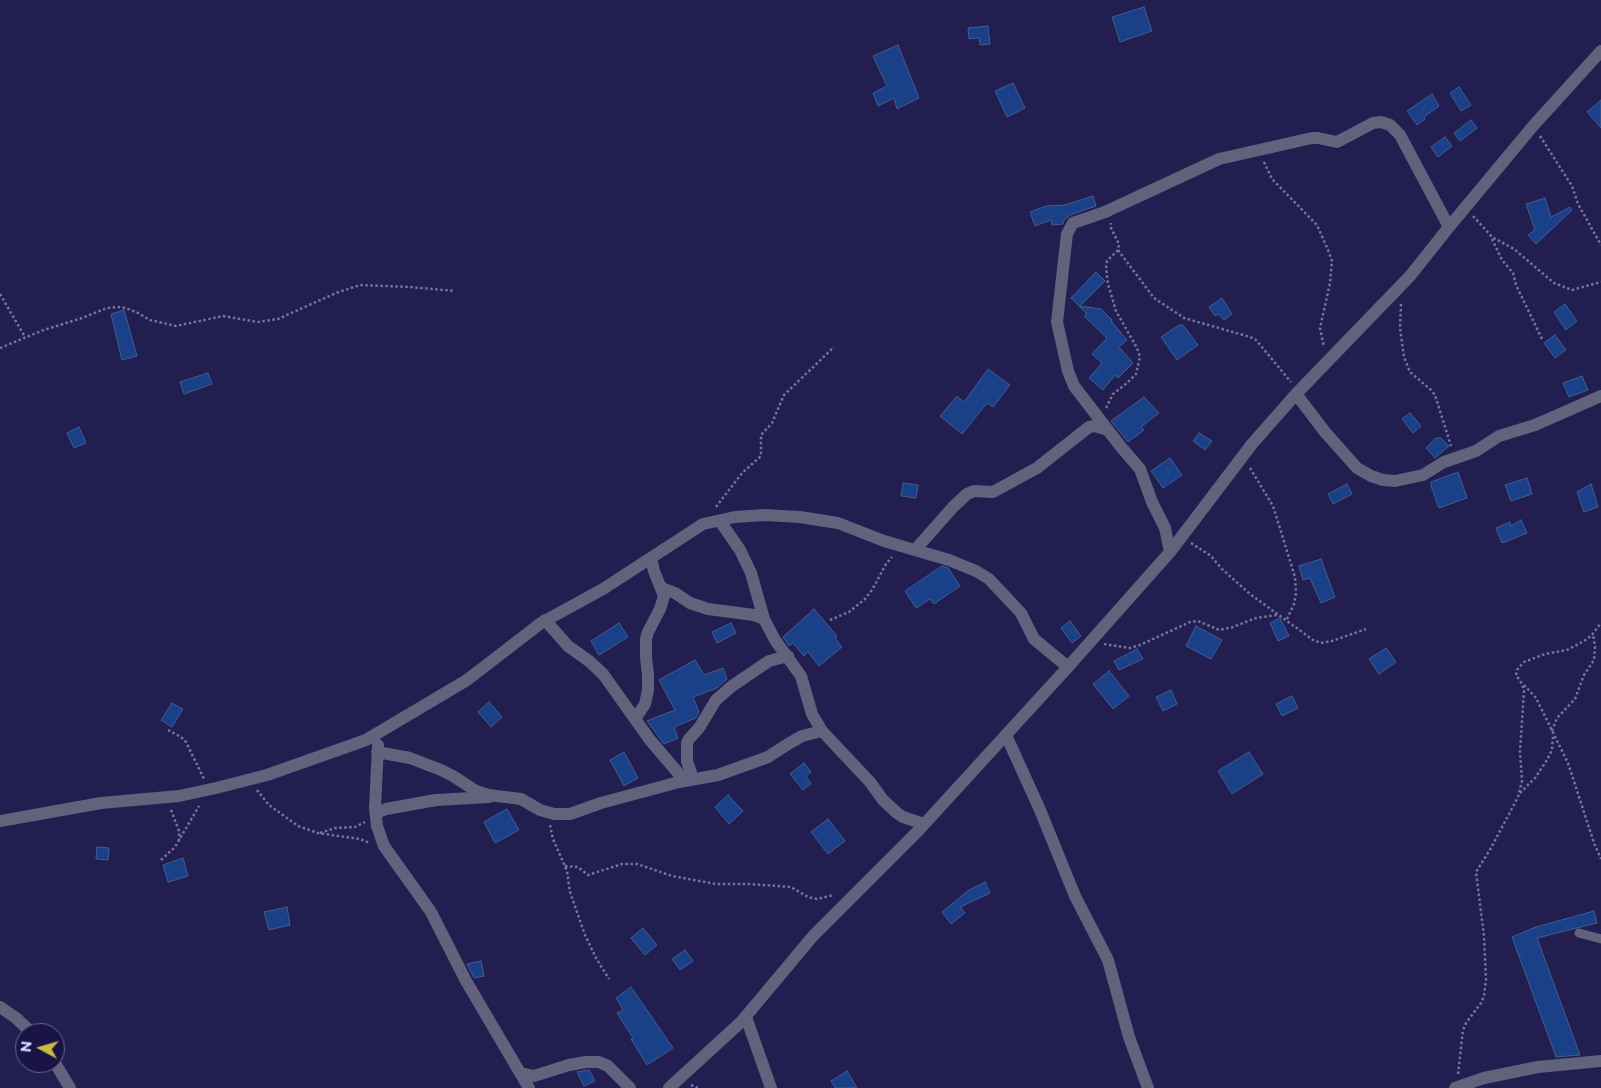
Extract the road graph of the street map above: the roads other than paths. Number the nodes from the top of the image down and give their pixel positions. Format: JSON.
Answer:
{"nodes":[{"id":1,"x":1601,"y":50,"type":"edge"},
{"id":2,"x":1449,"y":226,"type":"junction"},
{"id":3,"x":1297,"y":392,"type":"junction"},
{"id":4,"x":1601,"y":396,"type":"edge"},
{"id":5,"x":1104,"y":425,"type":"junction"},
{"id":6,"x":720,"y":520,"type":"junction"},
{"id":7,"x":910,"y":549,"type":"junction"},
{"id":8,"x":1170,"y":552,"type":"junction"},
{"id":9,"x":651,"y":558,"type":"junction"},
{"id":10,"x":662,"y":588,"type":"junction"},
{"id":11,"x":764,"y":619,"type":"junction"},
{"id":12,"x":545,"y":620,"type":"junction"},
{"id":13,"x":788,"y":656,"type":"junction"},
{"id":14,"x":1068,"y":667,"type":"junction"},
{"id":15,"x":635,"y":720,"type":"junction"},
{"id":16,"x":822,"y":731,"type":"junction"},
{"id":17,"x":379,"y":733,"type":"junction"},
{"id":18,"x":1006,"y":735,"type":"junction"},
{"id":19,"x":377,"y":752,"type":"junction"},
{"id":20,"x":689,"y":780,"type":"junction"},
{"id":21,"x":494,"y":796,"type":"junction"},
{"id":22,"x":376,"y":813,"type":"junction"},
{"id":23,"x":0,"y":821,"type":"edge"},
{"id":24,"x":924,"y":824,"type":"junction"},
{"id":25,"x":1579,"y":933,"type":"dead end"},
{"id":26,"x":1601,"y":939,"type":"edge"},
{"id":27,"x":0,"y":1008,"type":"edge"},
{"id":28,"x":746,"y":1017,"type":"junction"},
{"id":29,"x":21,"y":1023,"type":"edge"},
{"id":30,"x":1601,"y":1061,"type":"edge"},
{"id":31,"x":61,"y":1073,"type":"edge"},
{"id":32,"x":520,"y":1073,"type":"junction"},
{"id":33,"x":1456,"y":1083,"type":"edge"},
{"id":34,"x":70,"y":1088,"type":"edge"},
{"id":35,"x":529,"y":1088,"type":"edge"},
{"id":36,"x":630,"y":1088,"type":"edge"},
{"id":37,"x":669,"y":1088,"type":"edge"},
{"id":38,"x":771,"y":1088,"type":"edge"},
{"id":39,"x":1148,"y":1088,"type":"edge"}],
"edges":[{"from":1,"to":2,"type":"street"},
{"from":2,"to":3,"type":"street"},
{"from":2,"to":5,"type":"street"},
{"from":3,"to":4,"type":"street"},
{"from":3,"to":8,"type":"street"},
{"from":5,"to":7,"type":"street"},
{"from":5,"to":8,"type":"street"},
{"from":6,"to":7,"type":"street"},
{"from":6,"to":9,"type":"street"},
{"from":6,"to":11,"type":"street"},
{"from":7,"to":14,"type":"street"},
{"from":8,"to":14,"type":"street"},
{"from":9,"to":10,"type":"street"},
{"from":9,"to":12,"type":"street"},
{"from":10,"to":11,"type":"street"},
{"from":10,"to":15,"type":"street"},
{"from":11,"to":13,"type":"street"},
{"from":12,"to":15,"type":"street"},
{"from":12,"to":17,"type":"street"},
{"from":13,"to":16,"type":"street"},
{"from":13,"to":20,"type":"street"},
{"from":14,"to":18,"type":"street"},
{"from":15,"to":20,"type":"street"},
{"from":16,"to":20,"type":"street"},
{"from":16,"to":24,"type":"street"},
{"from":17,"to":19,"type":"street"},
{"from":17,"to":23,"type":"street"},
{"from":18,"to":24,"type":"street"},
{"from":18,"to":39,"type":"street"},
{"from":19,"to":21,"type":"street"},
{"from":19,"to":22,"type":"street"},
{"from":20,"to":21,"type":"street"},
{"from":21,"to":22,"type":"street"},
{"from":22,"to":32,"type":"street"},
{"from":24,"to":28,"type":"street"},
{"from":25,"to":26,"type":"lane"},
{"from":27,"to":29,"type":"street"},
{"from":28,"to":37,"type":"street"},
{"from":28,"to":38,"type":"street"},
{"from":30,"to":33,"type":"street"},
{"from":31,"to":34,"type":"street"},
{"from":32,"to":35,"type":"street"},
{"from":32,"to":36,"type":"street"}]}
